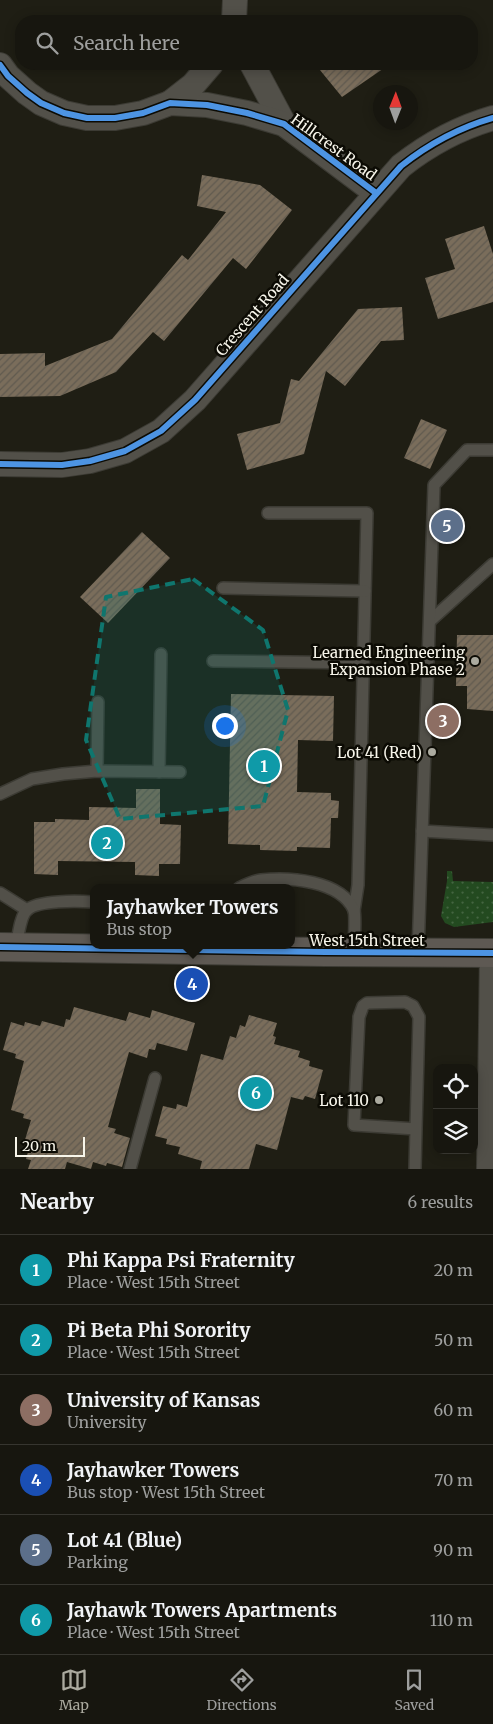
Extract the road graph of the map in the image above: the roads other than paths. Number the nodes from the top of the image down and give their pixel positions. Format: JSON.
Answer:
{"nodes":[{"id":1,"x":235,"y":0,"type":"edge"},
{"id":2,"x":234,"y":15,"type":"edge"},
{"id":3,"x":0,"y":65,"type":"edge"},
{"id":4,"x":206,"y":70,"type":"edge"},
{"id":5,"x":255,"y":70,"type":"edge"},
{"id":6,"x":170,"y":103,"type":"junction"},
{"id":7,"x":493,"y":118,"type":"edge"},
{"id":8,"x":284,"y":124,"type":"junction"},
{"id":9,"x":376,"y":192,"type":"junction"},
{"id":10,"x":493,"y":450,"type":"edge"},
{"id":11,"x":0,"y":464,"type":"edge"},
{"id":12,"x":268,"y":513,"type":"dead end"},
{"id":13,"x":493,"y":564,"type":"edge"},
{"id":14,"x":223,"y":588,"type":"dead end"},
{"id":15,"x":365,"y":591,"type":"junction"},
{"id":16,"x":430,"y":620,"type":"junction"},
{"id":17,"x":160,"y":654,"type":"dead end"},
{"id":18,"x":213,"y":661,"type":"dead end"},
{"id":19,"x":363,"y":663,"type":"junction"},
{"id":20,"x":98,"y":702,"type":"dead end"},
{"id":21,"x":97,"y":771,"type":"junction"},
{"id":22,"x":159,"y":772,"type":"junction"},
{"id":23,"x":180,"y":772,"type":"dead end"},
{"id":24,"x":0,"y":794,"type":"edge"},
{"id":25,"x":422,"y":832,"type":"junction"},
{"id":26,"x":493,"y":835,"type":"edge"},
{"id":27,"x":249,"y":884,"type":"edge"},
{"id":28,"x":0,"y":893,"type":"edge"},
{"id":29,"x":90,"y":902,"type":"edge"},
{"id":30,"x":27,"y":910,"type":"junction"},
{"id":31,"x":354,"y":912,"type":"junction"},
{"id":32,"x":8,"y":947,"type":"edge"},
{"id":33,"x":90,"y":947,"type":"edge"},
{"id":34,"x":251,"y":949,"type":"edge"},
{"id":35,"x":354,"y":952,"type":"junction"},
{"id":36,"x":418,"y":952,"type":"junction"},
{"id":37,"x":493,"y":953,"type":"edge"},
{"id":38,"x":155,"y":1078,"type":"dead end"},
{"id":39,"x":416,"y":1129,"type":"junction"},
{"id":40,"x":130,"y":1169,"type":"edge"},
{"id":41,"x":415,"y":1169,"type":"edge"},
{"id":42,"x":489,"y":1169,"type":"edge"}],
"edges":[{"from":1,"to":2,"type":"street"},
{"from":3,"to":6,"type":"street","name":"Hillcrest Road"},
{"from":4,"to":6,"type":"street","name":"Hillcrest Road"},
{"from":5,"to":8,"type":"street"},
{"from":6,"to":8,"type":"street","name":"Hillcrest Road"},
{"from":7,"to":9,"type":"street","name":"Crescent Road"},
{"from":8,"to":9,"type":"street","name":"Hillcrest Road"},
{"from":9,"to":11,"type":"street","name":"Crescent Road"},
{"from":10,"to":16,"type":"lane"},
{"from":12,"to":15,"type":"lane"},
{"from":13,"to":16,"type":"lane"},
{"from":14,"to":15,"type":"lane"},
{"from":15,"to":19,"type":"lane"},
{"from":16,"to":25,"type":"lane"},
{"from":17,"to":22,"type":"lane"},
{"from":18,"to":19,"type":"lane"},
{"from":19,"to":31,"type":"lane"},
{"from":20,"to":21,"type":"lane"},
{"from":21,"to":22,"type":"lane"},
{"from":21,"to":24,"type":"lane"},
{"from":22,"to":23,"type":"lane"},
{"from":25,"to":26,"type":"lane"},
{"from":25,"to":36,"type":"lane"},
{"from":27,"to":31,"type":"lane"},
{"from":28,"to":30,"type":"lane"},
{"from":29,"to":30,"type":"lane"},
{"from":30,"to":32,"type":"lane"},
{"from":31,"to":35,"type":"lane"},
{"from":32,"to":33,"type":"street","name":"West 15th Street"},
{"from":34,"to":35,"type":"street","name":"West 15th Street"},
{"from":35,"to":36,"type":"street","name":"West 15th Street"},
{"from":36,"to":37,"type":"street","name":"West 15th Street"},
{"from":37,"to":42,"type":"street"},
{"from":38,"to":40,"type":"lane"},
{"from":39,"to":39,"type":"lane"},
{"from":39,"to":41,"type":"lane"}]}
